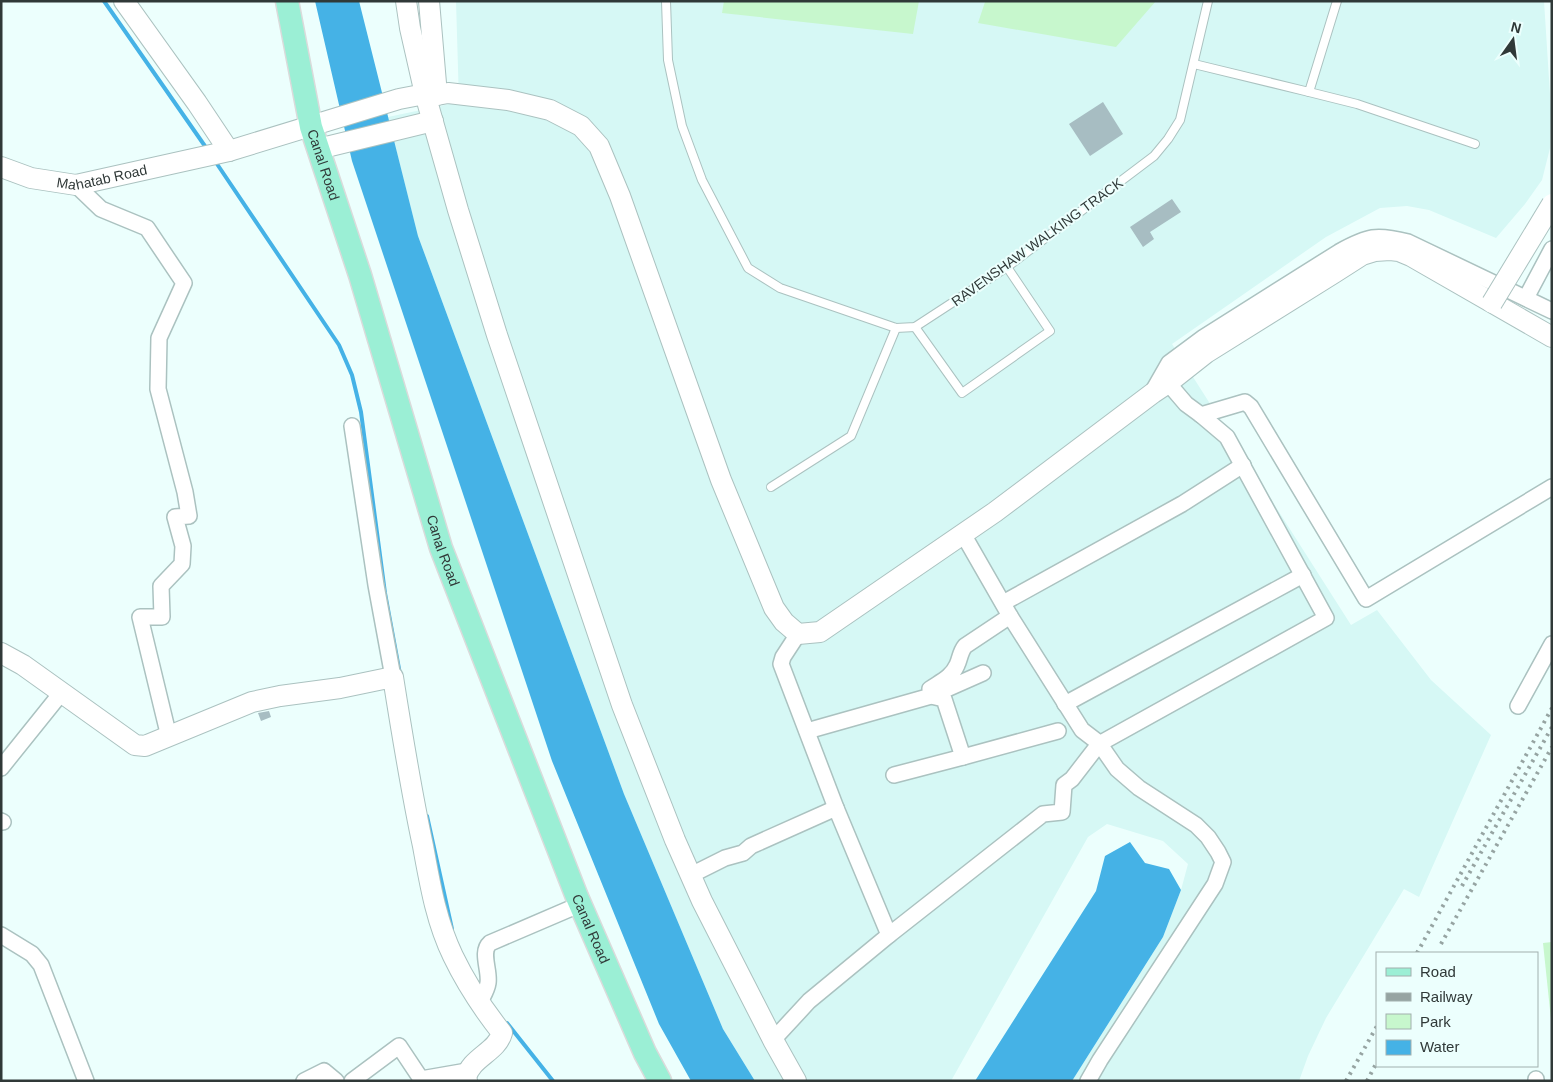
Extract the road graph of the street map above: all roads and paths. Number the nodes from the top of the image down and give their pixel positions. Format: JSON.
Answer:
{"nodes":[{"id":1,"x":124,"y":1,"type":"edge"},
{"id":2,"x":287,"y":1,"type":"edge"},
{"id":3,"x":406,"y":1,"type":"edge"},
{"id":4,"x":429,"y":1,"type":"edge"},
{"id":5,"x":440,"y":1,"type":"edge"},
{"id":6,"x":666,"y":1,"type":"edge"},
{"id":7,"x":1208,"y":1,"type":"edge"},
{"id":8,"x":1337,"y":1,"type":"edge"},
{"id":9,"x":1194,"y":64,"type":"junction"},
{"id":10,"x":1309,"y":92,"type":"junction"},
{"id":11,"x":436,"y":94,"type":"junction"},
{"id":12,"x":433,"y":121,"type":"junction"},
{"id":13,"x":316,"y":125,"type":"junction"},
{"id":14,"x":1475,"y":144,"type":"dead end"},
{"id":15,"x":318,"y":148,"type":"junction"},
{"id":16,"x":218,"y":153,"type":"junction"},
{"id":17,"x":1,"y":167,"type":"edge"},
{"id":18,"x":76,"y":185,"type":"junction"},
{"id":19,"x":1552,"y":204,"type":"edge"},
{"id":20,"x":1552,"y":249,"type":"edge"},
{"id":21,"x":1007,"y":267,"type":"junction"},
{"id":22,"x":1526,"y":298,"type":"junction"},
{"id":23,"x":1492,"y":303,"type":"junction"},
{"id":24,"x":1552,"y":311,"type":"edge"},
{"id":25,"x":915,"y":327,"type":"junction"},
{"id":26,"x":896,"y":328,"type":"junction"},
{"id":27,"x":1552,"y":337,"type":"edge"},
{"id":28,"x":1160,"y":388,"type":"junction"},
{"id":29,"x":1201,"y":415,"type":"junction"},
{"id":30,"x":352,"y":426,"type":"dead end"},
{"id":31,"x":1243,"y":466,"type":"junction"},
{"id":32,"x":772,"y":487,"type":"dead end"},
{"id":33,"x":1552,"y":487,"type":"edge"},
{"id":34,"x":963,"y":534,"type":"junction"},
{"id":35,"x":1303,"y":575,"type":"junction"},
{"id":36,"x":1006,"y":610,"type":"junction"},
{"id":37,"x":798,"y":634,"type":"junction"},
{"id":38,"x":1552,"y":644,"type":"edge"},
{"id":39,"x":1,"y":653,"type":"edge"},
{"id":40,"x":983,"y":673,"type":"dead end"},
{"id":41,"x":393,"y":677,"type":"junction"},
{"id":42,"x":62,"y":692,"type":"junction"},
{"id":43,"x":931,"y":696,"type":"junction"},
{"id":44,"x":1065,"y":704,"type":"junction"},
{"id":45,"x":1518,"y":706,"type":"dead end"},
{"id":46,"x":807,"y":731,"type":"junction"},
{"id":47,"x":1058,"y":731,"type":"dead end"},
{"id":48,"x":169,"y":737,"type":"junction"},
{"id":49,"x":1099,"y":744,"type":"junction"},
{"id":50,"x":963,"y":757,"type":"junction"},
{"id":51,"x":1,"y":768,"type":"edge"},
{"id":52,"x":894,"y":775,"type":"dead end"},
{"id":53,"x":836,"y":808,"type":"junction"},
{"id":54,"x":691,"y":875,"type":"junction"},
{"id":55,"x":581,"y":904,"type":"junction"},
{"id":56,"x":1,"y":935,"type":"edge"},
{"id":57,"x":889,"y":935,"type":"junction"},
{"id":58,"x":480,"y":1002,"type":"junction"},
{"id":59,"x":773,"y":1040,"type":"junction"},
{"id":60,"x":467,"y":1076,"type":"edge"},
{"id":61,"x":86,"y":1081,"type":"edge"},
{"id":62,"x":304,"y":1081,"type":"edge"},
{"id":63,"x":336,"y":1081,"type":"edge"},
{"id":64,"x":352,"y":1081,"type":"edge"},
{"id":65,"x":660,"y":1081,"type":"edge"},
{"id":66,"x":796,"y":1081,"type":"edge"},
{"id":67,"x":1088,"y":1081,"type":"edge"}],
"edges":[{"from":1,"to":16,"type":"main road"},
{"from":2,"to":13,"type":"main road","name":"Canal Road"},
{"from":3,"to":11,"type":"main road"},
{"from":4,"to":11,"type":"main road"},
{"from":5,"to":11,"type":"main road"},
{"from":6,"to":26,"type":"lane"},
{"from":7,"to":9,"type":"lane","name":"RAVENSHAW WALKING TRACK"},
{"from":8,"to":10,"type":"lane"},
{"from":9,"to":10,"type":"lane"},
{"from":9,"to":21,"type":"lane","name":"RAVENSHAW WALKING TRACK"},
{"from":10,"to":14,"type":"lane"},
{"from":11,"to":12,"type":"main road"},
{"from":11,"to":13,"type":"main road","name":"Mahatab Road"},
{"from":11,"to":37,"type":"main road","name":"Mahatab Road"},
{"from":12,"to":15,"type":"main road"},
{"from":12,"to":54,"type":"main road"},
{"from":13,"to":15,"type":"main road","name":"Canal Road"},
{"from":13,"to":16,"type":"main road","name":"Mahatab Road"},
{"from":15,"to":55,"type":"main road","name":"Canal Road"},
{"from":16,"to":18,"type":"main road","name":"Mahatab Road"},
{"from":17,"to":18,"type":"main road","name":"Mahatab Road"},
{"from":18,"to":48,"type":"street"},
{"from":19,"to":23,"type":"main road","bridge":true},
{"from":20,"to":22,"type":"street"},
{"from":21,"to":25,"type":"lane","name":"RAVENSHAW WALKING TRACK"},
{"from":21,"to":25,"type":"lane"},
{"from":22,"to":24,"type":"street"},
{"from":22,"to":28,"type":"street"},
{"from":23,"to":27,"type":"main road"},
{"from":23,"to":28,"type":"main road"},
{"from":25,"to":26,"type":"lane"},
{"from":26,"to":32,"type":"lane"},
{"from":28,"to":29,"type":"street"},
{"from":28,"to":34,"type":"main road"},
{"from":29,"to":31,"type":"street"},
{"from":29,"to":33,"type":"street"},
{"from":30,"to":41,"type":"street"},
{"from":31,"to":35,"type":"street"},
{"from":31,"to":36,"type":"street"},
{"from":34,"to":36,"type":"street"},
{"from":34,"to":37,"type":"main road"},
{"from":35,"to":44,"type":"street"},
{"from":35,"to":49,"type":"street"},
{"from":36,"to":43,"type":"street"},
{"from":36,"to":44,"type":"street"},
{"from":37,"to":46,"type":"street"},
{"from":38,"to":45,"type":"street"},
{"from":39,"to":42,"type":"main road"},
{"from":40,"to":43,"type":"street"},
{"from":41,"to":48,"type":"main road"},
{"from":41,"to":58,"type":"main road"},
{"from":42,"to":48,"type":"main road"},
{"from":42,"to":51,"type":"street"},
{"from":43,"to":46,"type":"street"},
{"from":43,"to":50,"type":"street"},
{"from":44,"to":49,"type":"street"},
{"from":46,"to":53,"type":"street"},
{"from":47,"to":50,"type":"street"},
{"from":49,"to":57,"type":"street"},
{"from":49,"to":67,"type":"street"},
{"from":50,"to":52,"type":"street"},
{"from":53,"to":54,"type":"street"},
{"from":53,"to":57,"type":"street"},
{"from":54,"to":59,"type":"main road"},
{"from":55,"to":58,"type":"street"},
{"from":55,"to":65,"type":"main road","name":"Canal Road"},
{"from":56,"to":61,"type":"street"},
{"from":57,"to":59,"type":"street"},
{"from":58,"to":60,"type":"main road"},
{"from":59,"to":66,"type":"main road"},
{"from":60,"to":64,"type":"street"},
{"from":62,"to":63,"type":"street"}]}
